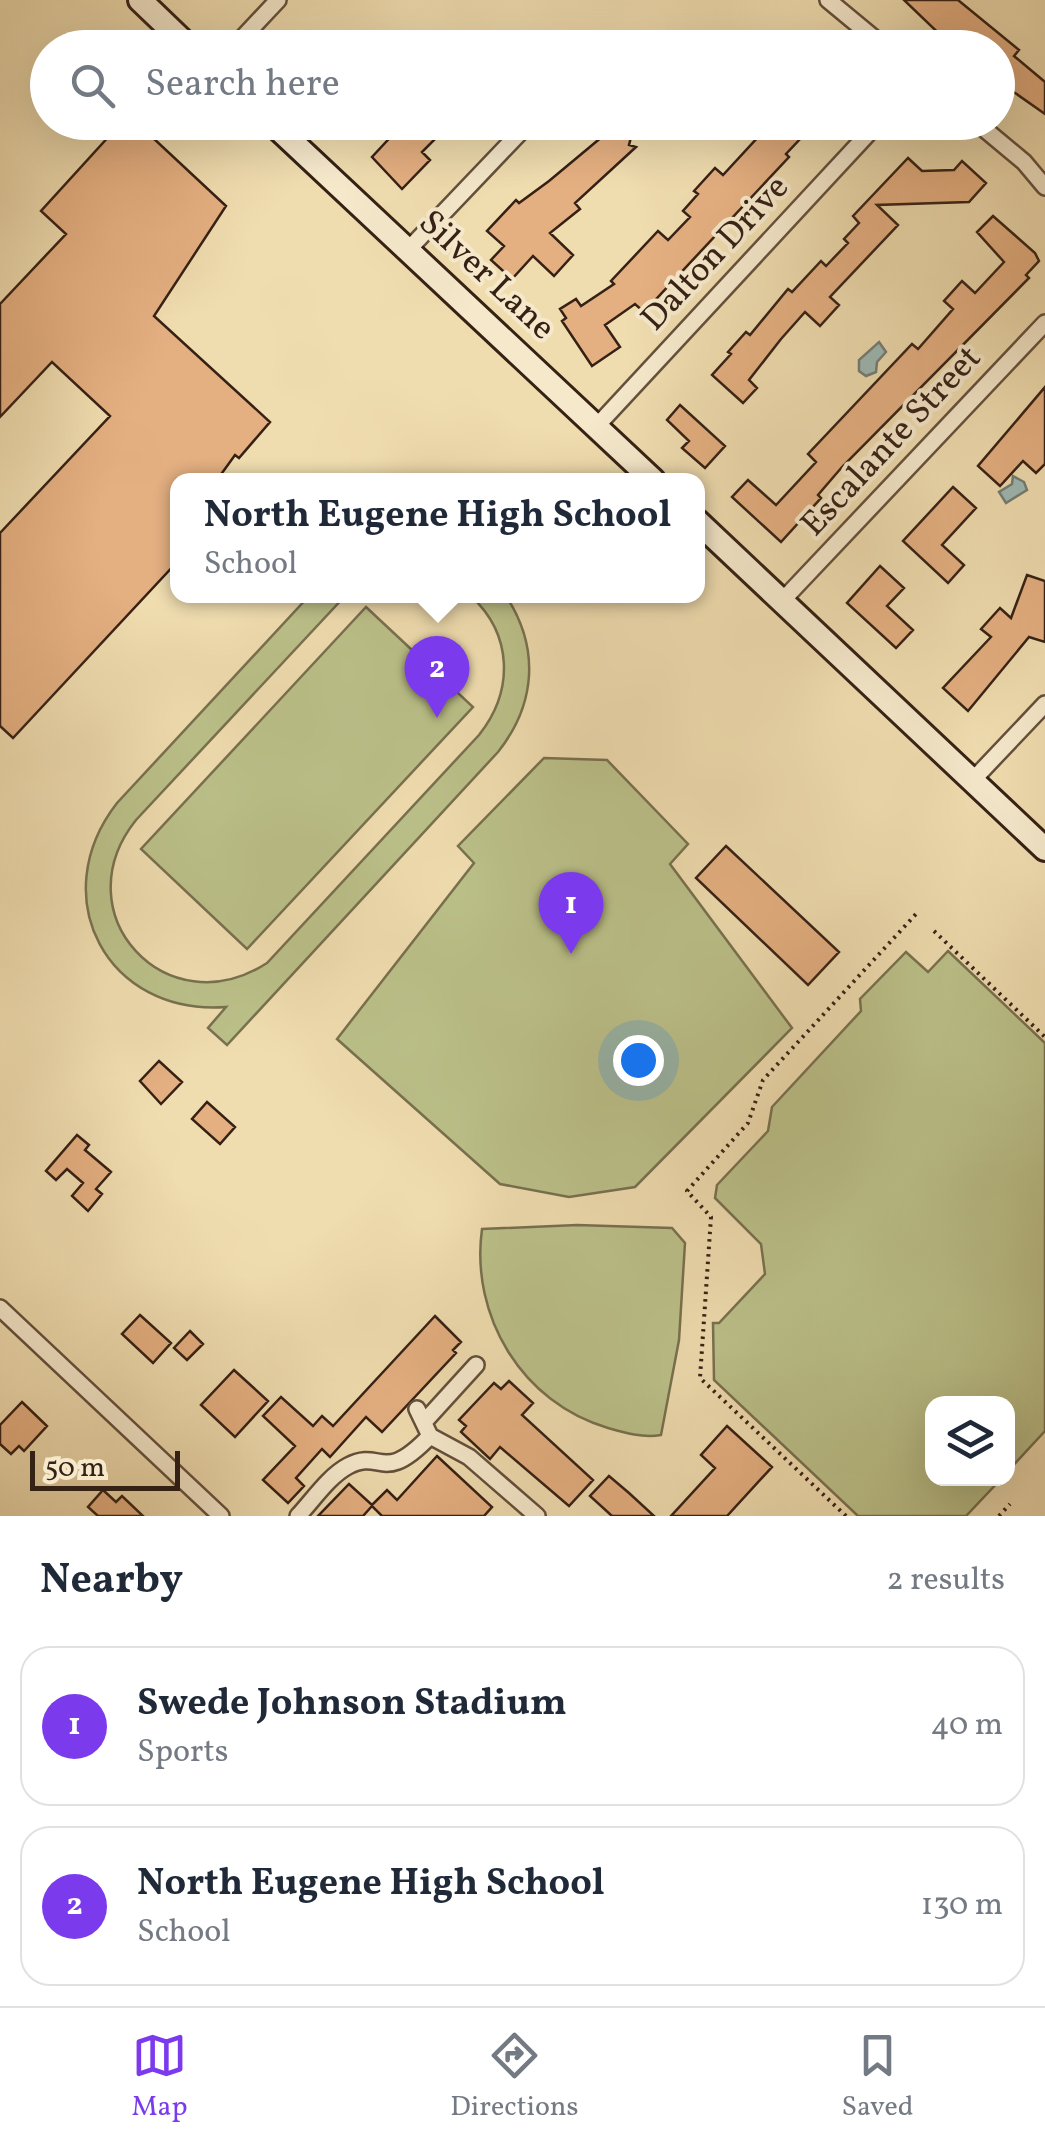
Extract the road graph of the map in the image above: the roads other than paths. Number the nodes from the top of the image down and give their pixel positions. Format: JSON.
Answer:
{"nodes":[{"id":1,"x":140,"y":0,"type":"edge"},
{"id":2,"x":278,"y":0,"type":"edge"},
{"id":3,"x":828,"y":0,"type":"edge"},
{"id":4,"x":171,"y":30,"type":"edge"},
{"id":5,"x":250,"y":30,"type":"edge"},
{"id":6,"x":864,"y":30,"type":"edge"},
{"id":7,"x":290,"y":140,"type":"edge"},
{"id":8,"x":513,"y":140,"type":"edge"},
{"id":9,"x":862,"y":140,"type":"edge"},
{"id":10,"x":998,"y":140,"type":"edge"},
{"id":11,"x":1045,"y":187,"type":"edge"},
{"id":12,"x":408,"y":250,"type":"junction"},
{"id":13,"x":1045,"y":323,"type":"edge"},
{"id":14,"x":596,"y":427,"type":"junction"},
{"id":15,"x":645,"y":473,"type":"edge"},
{"id":16,"x":705,"y":529,"type":"edge"},
{"id":17,"x":782,"y":602,"type":"junction"},
{"id":18,"x":1045,"y":704,"type":"edge"},
{"id":19,"x":972,"y":781,"type":"junction"},
{"id":20,"x":1045,"y":849,"type":"edge"},
{"id":21,"x":0,"y":1308,"type":"edge"},
{"id":22,"x":476,"y":1365,"type":"dead end"},
{"id":23,"x":424,"y":1422,"type":"junction"},
{"id":24,"x":220,"y":1516,"type":"edge"},
{"id":25,"x":298,"y":1516,"type":"edge"},
{"id":26,"x":537,"y":1516,"type":"edge"}],
"edges":[{"from":1,"to":4,"type":"street"},
{"from":2,"to":5,"type":"street"},
{"from":3,"to":6,"type":"street"},
{"from":7,"to":12,"type":"street","name":"Silver Lane"},
{"from":8,"to":12,"type":"street"},
{"from":9,"to":14,"type":"street","name":"Dalton Drive"},
{"from":10,"to":11,"type":"street"},
{"from":12,"to":14,"type":"street","name":"Silver Lane"},
{"from":13,"to":17,"type":"street","name":"Escalante Street"},
{"from":14,"to":15,"type":"street","name":"Silver Lane"},
{"from":16,"to":17,"type":"street"},
{"from":17,"to":19,"type":"street"},
{"from":18,"to":19,"type":"street"},
{"from":19,"to":20,"type":"street"},
{"from":21,"to":24,"type":"street"},
{"from":22,"to":23,"type":"street"},
{"from":23,"to":25,"type":"street"},
{"from":23,"to":26,"type":"street"}]}
